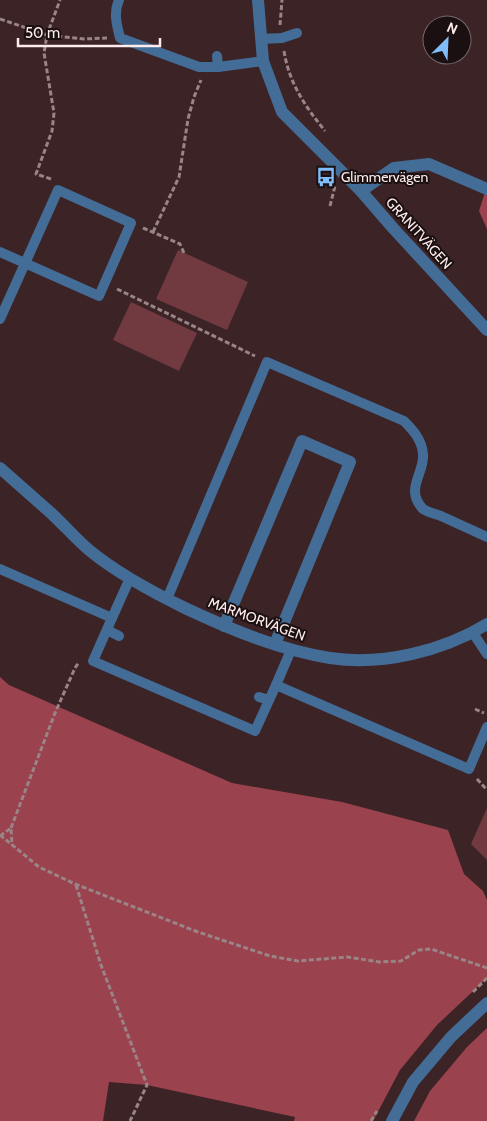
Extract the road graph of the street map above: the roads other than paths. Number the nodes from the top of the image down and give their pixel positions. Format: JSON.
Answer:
{"nodes":[{"id":1,"x":119,"y":0,"type":"edge"},
{"id":2,"x":258,"y":0,"type":"edge"},
{"id":3,"x":297,"y":32,"type":"dead end"},
{"id":4,"x":262,"y":39,"type":"junction"},
{"id":5,"x":264,"y":61,"type":"junction"},
{"id":6,"x":487,"y":189,"type":"edge"},
{"id":7,"x":361,"y":191,"type":"junction"},
{"id":8,"x":0,"y":252,"type":"edge"},
{"id":9,"x":25,"y":263,"type":"junction"},
{"id":10,"x":0,"y":320,"type":"edge"},
{"id":11,"x":487,"y":330,"type":"edge"},
{"id":12,"x":0,"y":468,"type":"edge"},
{"id":13,"x":487,"y":536,"type":"edge"},
{"id":14,"x":0,"y":569,"type":"edge"},
{"id":15,"x":130,"y":578,"type":"junction"},
{"id":16,"x":167,"y":599,"type":"junction"},
{"id":17,"x":112,"y":618,"type":"junction"},
{"id":18,"x":487,"y":624,"type":"edge"},
{"id":19,"x":224,"y":626,"type":"junction"},
{"id":20,"x":107,"y":630,"type":"junction"},
{"id":21,"x":472,"y":633,"type":"junction"},
{"id":22,"x":119,"y":636,"type":"dead end"},
{"id":23,"x":275,"y":644,"type":"junction"},
{"id":24,"x":291,"y":650,"type":"junction"},
{"id":25,"x":487,"y":654,"type":"edge"},
{"id":26,"x":276,"y":685,"type":"junction"},
{"id":27,"x":487,"y":727,"type":"edge"},
{"id":28,"x":487,"y":1003,"type":"edge"},
{"id":29,"x":392,"y":1121,"type":"edge"}],
"edges":[{"from":1,"to":5,"type":"lane"},
{"from":2,"to":4,"type":"street","name":"GRANITVÄGEN"},
{"from":3,"to":4,"type":"lane"},
{"from":4,"to":5,"type":"street","name":"GRANITVÄGEN"},
{"from":5,"to":7,"type":"street","name":"GRANITVÄGEN"},
{"from":6,"to":7,"type":"street"},
{"from":7,"to":11,"type":"street","name":"GRANITVÄGEN"},
{"from":8,"to":9,"type":"lane"},
{"from":9,"to":9,"type":"lane"},
{"from":9,"to":10,"type":"lane"},
{"from":12,"to":15,"type":"street","name":"MARMORVÄGEN"},
{"from":13,"to":16,"type":"lane"},
{"from":14,"to":17,"type":"lane"},
{"from":15,"to":16,"type":"street","name":"MARMORVÄGEN"},
{"from":15,"to":17,"type":"lane"},
{"from":16,"to":19,"type":"street","name":"MARMORVÄGEN"},
{"from":17,"to":20,"type":"lane"},
{"from":18,"to":21,"type":"street","name":"MARMORVÄGEN"},
{"from":19,"to":23,"type":"street","name":"MARMORVÄGEN"},
{"from":19,"to":23,"type":"street"},
{"from":20,"to":22,"type":"lane"},
{"from":20,"to":26,"type":"lane"},
{"from":21,"to":24,"type":"street","name":"MARMORVÄGEN"},
{"from":21,"to":25,"type":"lane"},
{"from":23,"to":24,"type":"street","name":"MARMORVÄGEN"},
{"from":24,"to":26,"type":"lane"},
{"from":26,"to":27,"type":"lane"},
{"from":28,"to":29,"type":"street"}]}
